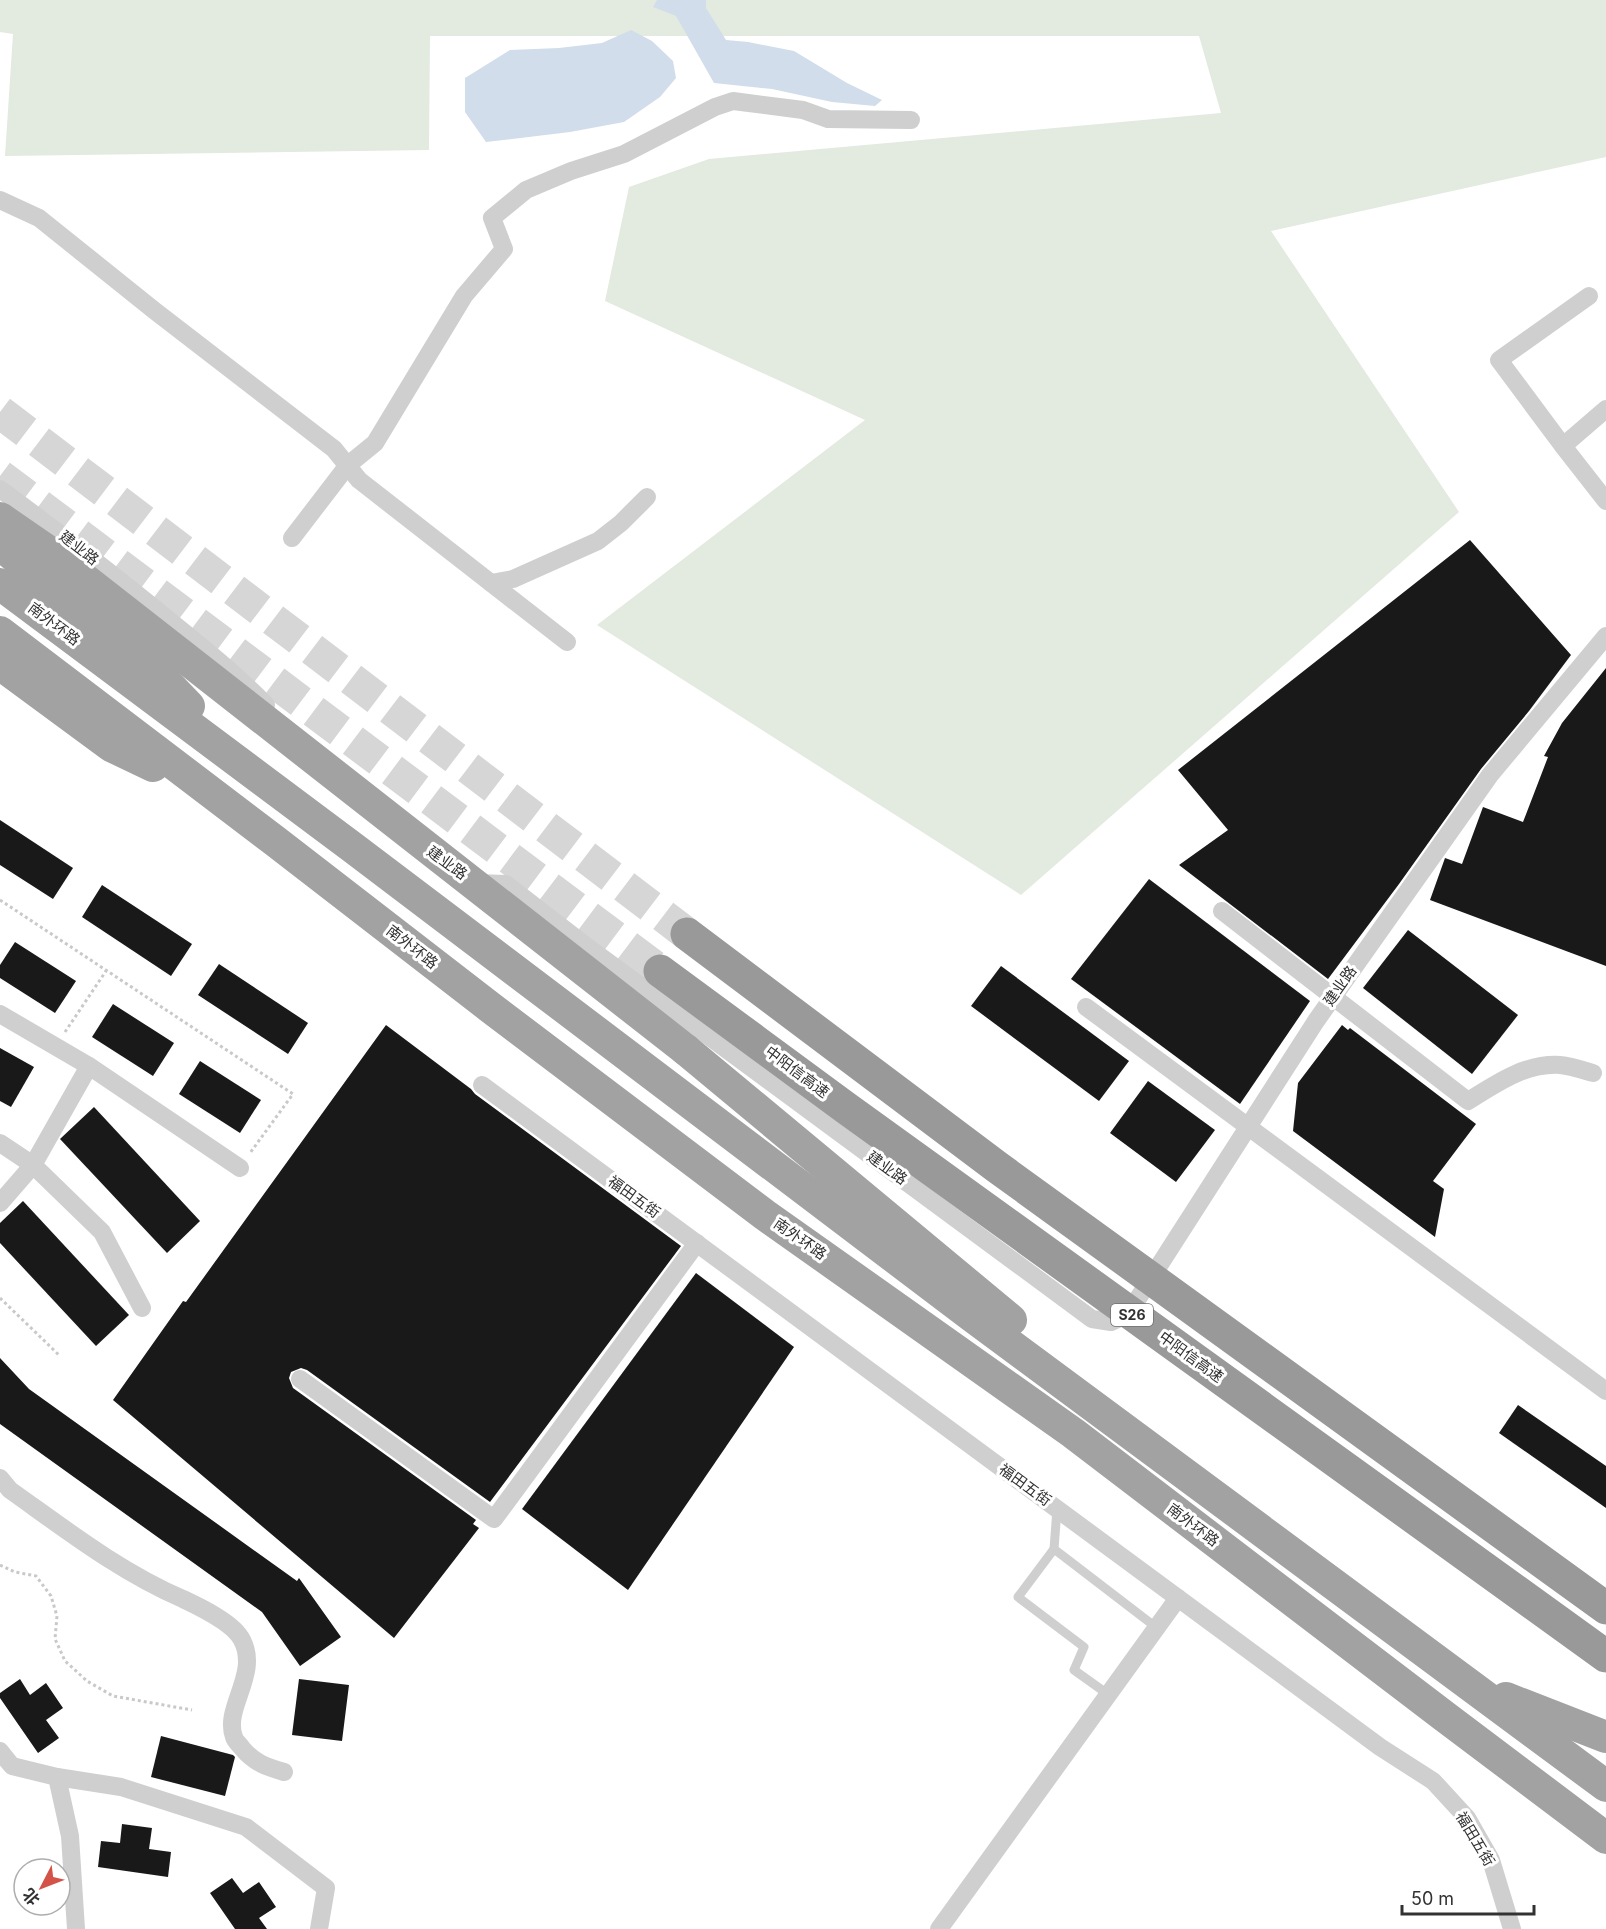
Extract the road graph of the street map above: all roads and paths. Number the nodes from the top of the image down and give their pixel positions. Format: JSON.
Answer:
{"nodes":[{"id":1,"x":911,"y":120,"type":"dead end"},
{"id":2,"x":0,"y":200,"type":"edge"},
{"id":3,"x":1589,"y":296,"type":"dead end"},
{"id":4,"x":1606,"y":409,"type":"edge"},
{"id":5,"x":1563,"y":446,"type":"junction"},
{"id":6,"x":348,"y":465,"type":"junction"},
{"id":7,"x":0,"y":489,"type":"edge"},
{"id":8,"x":647,"y":497,"type":"dead end"},
{"id":9,"x":1606,"y":501,"type":"edge"},
{"id":10,"x":0,"y":518,"type":"edge"},
{"id":11,"x":292,"y":538,"type":"dead end"},
{"id":12,"x":0,"y":545,"type":"edge"},
{"id":13,"x":491,"y":583,"type":"junction"},
{"id":14,"x":0,"y":584,"type":"edge"},
{"id":15,"x":0,"y":632,"type":"edge"},
{"id":16,"x":1606,"y":636,"type":"edge"},
{"id":17,"x":567,"y":642,"type":"dead end"},
{"id":18,"x":0,"y":664,"type":"edge"},
{"id":19,"x":252,"y":772,"type":"junction"},
{"id":20,"x":218,"y":798,"type":"junction"},
{"id":21,"x":0,"y":900,"type":"edge"},
{"id":22,"x":1222,"y":911,"type":"dead end"},
{"id":23,"x":687,"y":933,"type":"tunnel mouth"},
{"id":24,"x":106,"y":970,"type":"junction"},
{"id":25,"x":660,"y":971,"type":"tunnel mouth"},
{"id":26,"x":1333,"y":997,"type":"junction"},
{"id":27,"x":1086,"y":1007,"type":"dead end"},
{"id":28,"x":0,"y":1014,"type":"edge"},
{"id":29,"x":55,"y":1046,"type":"junction"},
{"id":30,"x":88,"y":1066,"type":"junction"},
{"id":31,"x":1593,"y":1073,"type":"dead end"},
{"id":32,"x":482,"y":1085,"type":"dead end"},
{"id":33,"x":1247,"y":1126,"type":"junction"},
{"id":34,"x":0,"y":1143,"type":"edge"},
{"id":35,"x":33,"y":1166,"type":"junction"},
{"id":36,"x":240,"y":1167,"type":"joint"},
{"id":37,"x":0,"y":1203,"type":"edge"},
{"id":38,"x":697,"y":1243,"type":"junction"},
{"id":39,"x":0,"y":1298,"type":"edge"},
{"id":40,"x":142,"y":1308,"type":"dead end"},
{"id":41,"x":60,"y":1356,"type":"dead end"},
{"id":42,"x":300,"y":1378,"type":"dead end"},
{"id":43,"x":1606,"y":1391,"type":"edge"},
{"id":44,"x":0,"y":1478,"type":"edge"},
{"id":45,"x":1057,"y":1509,"type":"junction"},
{"id":46,"x":1252,"y":1524,"type":"junction"},
{"id":47,"x":1054,"y":1549,"type":"junction"},
{"id":48,"x":0,"y":1564,"type":"edge"},
{"id":49,"x":1178,"y":1598,"type":"junction"},
{"id":50,"x":1606,"y":1608,"type":"edge"},
{"id":51,"x":1157,"y":1628,"type":"junction"},
{"id":52,"x":1606,"y":1656,"type":"edge"},
{"id":53,"x":1467,"y":1683,"type":"junction"},
{"id":54,"x":1109,"y":1695,"type":"junction"},
{"id":55,"x":192,"y":1710,"type":"dead end"},
{"id":56,"x":1606,"y":1737,"type":"edge"},
{"id":57,"x":0,"y":1751,"type":"edge"},
{"id":58,"x":6,"y":1770,"type":"edge"},
{"id":59,"x":284,"y":1772,"type":"dead end"},
{"id":60,"x":57,"y":1777,"type":"junction"},
{"id":61,"x":1606,"y":1786,"type":"edge"},
{"id":62,"x":1606,"y":1838,"type":"edge"},
{"id":63,"x":76,"y":1929,"type":"edge"},
{"id":64,"x":319,"y":1929,"type":"edge"},
{"id":65,"x":939,"y":1929,"type":"edge"},
{"id":66,"x":1512,"y":1929,"type":"edge"}],
"edges":[{"from":1,"to":6,"type":"street"},
{"from":2,"to":6,"type":"street"},
{"from":3,"to":5,"type":"street"},
{"from":4,"to":5,"type":"street"},
{"from":5,"to":9,"type":"street"},
{"from":6,"to":11,"type":"street"},
{"from":6,"to":13,"type":"street"},
{"from":7,"to":33,"type":"street","name":"建业路"},
{"from":8,"to":13,"type":"street"},
{"from":10,"to":46,"type":"highway","bridge":true},
{"from":12,"to":19,"type":"highway"},
{"from":13,"to":17,"type":"street"},
{"from":14,"to":19,"type":"highway","name":"南外环路"},
{"from":15,"to":20,"type":"highway","name":"南外环路"},
{"from":16,"to":26,"type":"street","name":"建业路"},
{"from":18,"to":20,"type":"highway"},
{"from":19,"to":46,"type":"highway","name":"南外环路"},
{"from":20,"to":62,"type":"highway","name":"南外环路"},
{"from":21,"to":24,"type":"path"},
{"from":22,"to":26,"type":"street"},
{"from":23,"to":50,"type":"highway","number":"S26","bridge":true},
{"from":24,"to":29,"type":"path"},
{"from":24,"to":36,"type":"path"},
{"from":25,"to":52,"type":"highway","name":"中阳信高速","number":"S26","bridge":true},
{"from":26,"to":31,"type":"street"},
{"from":26,"to":33,"type":"street","name":"建业路"},
{"from":27,"to":33,"type":"street"},
{"from":28,"to":29,"type":"street"},
{"from":29,"to":30,"type":"street"},
{"from":30,"to":35,"type":"street"},
{"from":30,"to":36,"type":"street"},
{"from":32,"to":38,"type":"street","name":"福田五街"},
{"from":33,"to":43,"type":"street"},
{"from":34,"to":35,"type":"street"},
{"from":35,"to":37,"type":"street"},
{"from":35,"to":40,"type":"street"},
{"from":38,"to":42,"type":"street"},
{"from":38,"to":45,"type":"street","name":"福田五街"},
{"from":39,"to":41,"type":"path"},
{"from":44,"to":59,"type":"street"},
{"from":45,"to":47,"type":"lane"},
{"from":45,"to":49,"type":"street","name":"福田五街"},
{"from":46,"to":53,"type":"highway","name":"南外环路"},
{"from":47,"to":51,"type":"lane"},
{"from":47,"to":54,"type":"lane"},
{"from":48,"to":55,"type":"path"},
{"from":49,"to":51,"type":"street"},
{"from":49,"to":66,"type":"street","name":"福田五街"},
{"from":51,"to":54,"type":"street"},
{"from":53,"to":56,"type":"highway"},
{"from":53,"to":61,"type":"highway","name":"南外环路"},
{"from":54,"to":65,"type":"street"},
{"from":57,"to":58,"type":"street"},
{"from":58,"to":60,"type":"street"},
{"from":60,"to":63,"type":"street"},
{"from":60,"to":64,"type":"street"}]}
